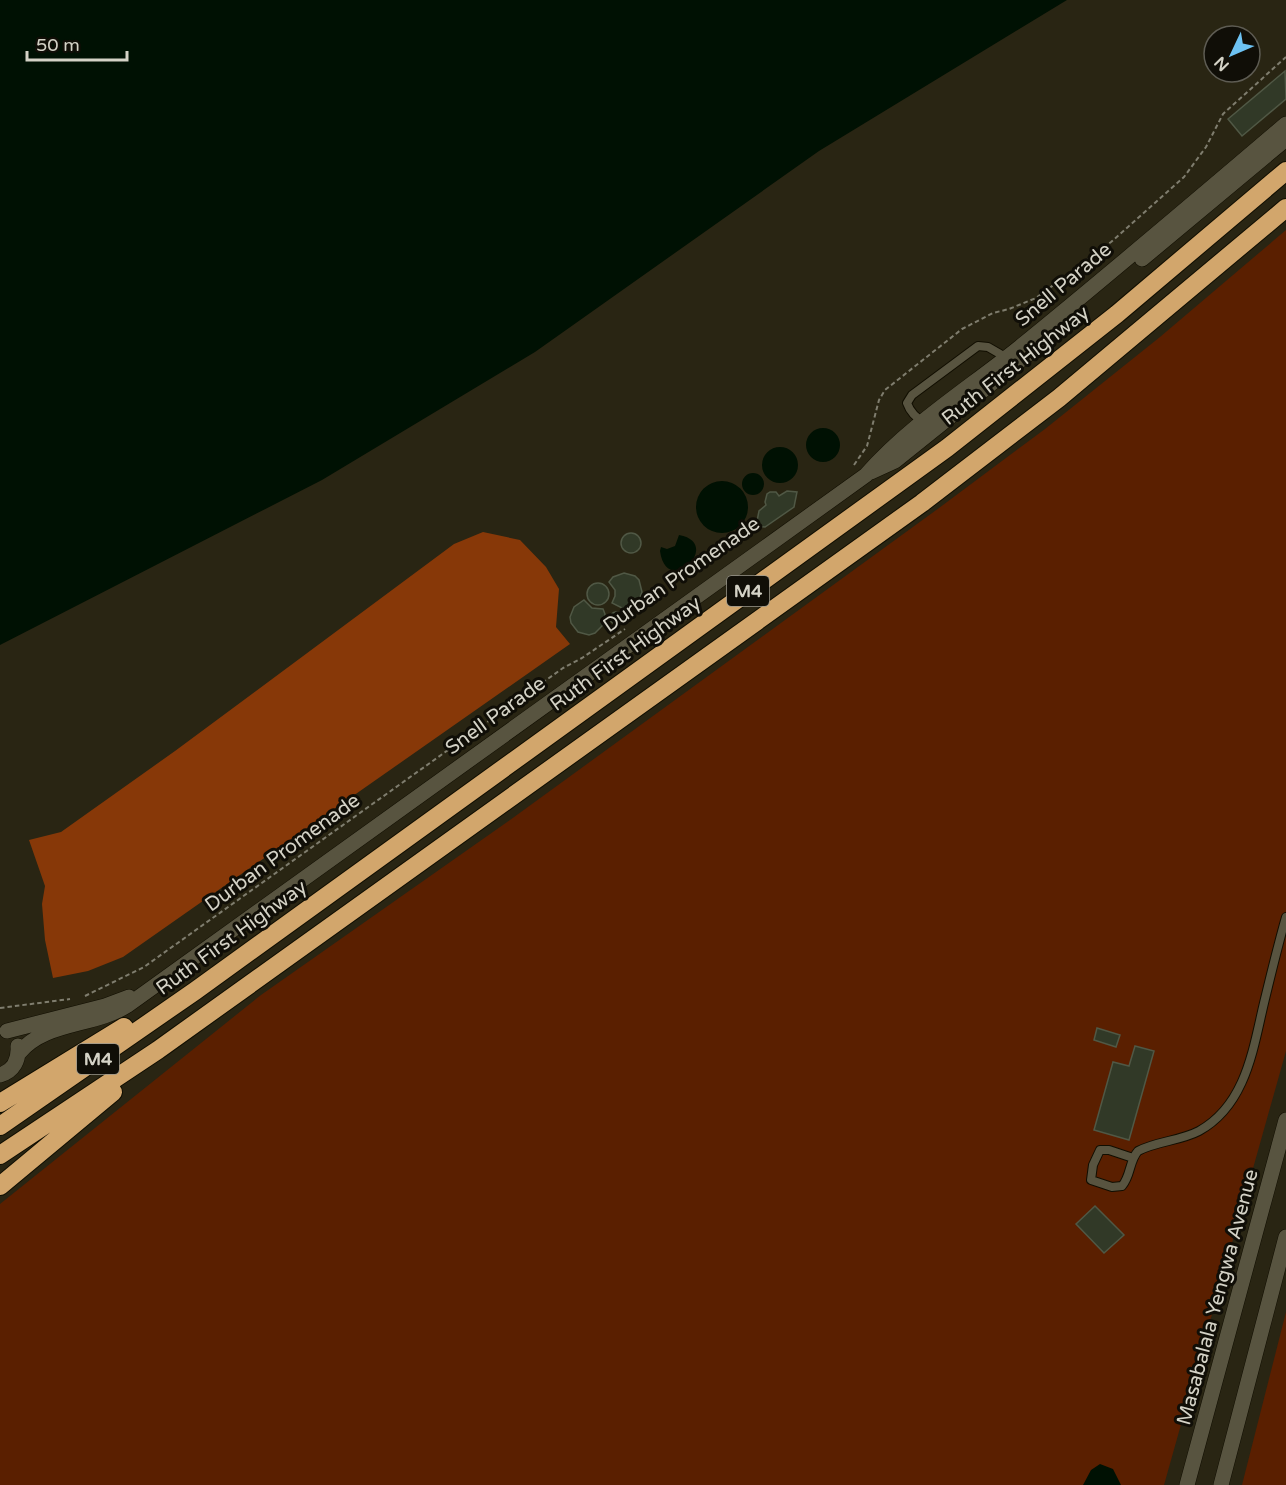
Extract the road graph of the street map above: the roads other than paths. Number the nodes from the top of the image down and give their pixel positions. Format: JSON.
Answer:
{"nodes":[{"id":1,"x":1286,"y":124,"type":"edge"},
{"id":2,"x":1286,"y":139,"type":"edge"},
{"id":3,"x":1286,"y":171,"type":"edge"},
{"id":4,"x":1286,"y":208,"type":"edge"},
{"id":5,"x":1007,"y":358,"type":"junction"},
{"id":6,"x":929,"y":425,"type":"junction"},
{"id":7,"x":1286,"y":917,"type":"edge"},
{"id":8,"x":148,"y":990,"type":"junction"},
{"id":9,"x":195,"y":991,"type":"junction"},
{"id":10,"x":4,"y":1030,"type":"edge"},
{"id":11,"x":158,"y":1050,"type":"junction"},
{"id":12,"x":19,"y":1053,"type":"junction"},
{"id":13,"x":0,"y":1076,"type":"edge"},
{"id":14,"x":0,"y":1103,"type":"edge"},
{"id":15,"x":1286,"y":1120,"type":"edge"},
{"id":16,"x":0,"y":1126,"type":"edge"},
{"id":17,"x":0,"y":1155,"type":"edge"},
{"id":18,"x":1133,"y":1158,"type":"junction"},
{"id":19,"x":0,"y":1186,"type":"edge"},
{"id":20,"x":1286,"y":1237,"type":"edge"},
{"id":21,"x":1187,"y":1485,"type":"edge"},
{"id":22,"x":1221,"y":1485,"type":"edge"}],
"edges":[{"from":1,"to":5,"type":"street","name":"Snell Parade"},
{"from":2,"to":6,"type":"street","name":"Snell Parade"},
{"from":3,"to":9,"type":"highway","name":"Ruth First Highway","number":"M4"},
{"from":4,"to":11,"type":"highway","number":"M4"},
{"from":5,"to":6,"type":"street","name":"Snell Parade"},
{"from":5,"to":6,"type":"lane"},
{"from":6,"to":8,"type":"street","name":"Snell Parade"},
{"from":7,"to":18,"type":"lane"},
{"from":8,"to":10,"type":"street","name":"Snell Parade"},
{"from":8,"to":12,"type":"street","name":"Snell Parade"},
{"from":9,"to":14,"type":"highway"},
{"from":9,"to":16,"type":"highway","name":"Ruth First Highway","number":"M4"},
{"from":10,"to":12,"type":"street"},
{"from":11,"to":17,"type":"highway","number":"M4"},
{"from":11,"to":19,"type":"highway"},
{"from":12,"to":13,"type":"street","name":"Snell Parade"},
{"from":15,"to":21,"type":"street","name":"Masabalala Yengwa Avenue"},
{"from":18,"to":18,"type":"lane"},
{"from":20,"to":22,"type":"street"}]}
